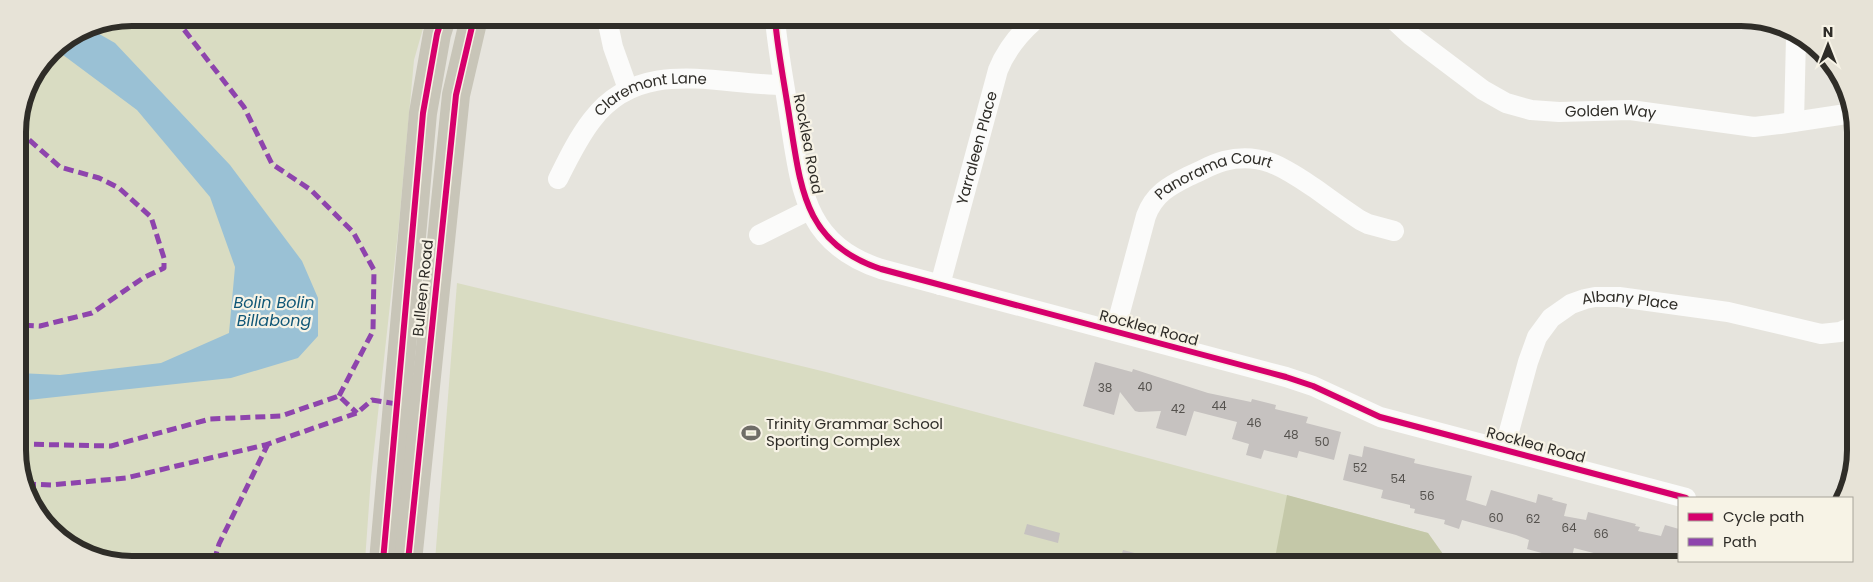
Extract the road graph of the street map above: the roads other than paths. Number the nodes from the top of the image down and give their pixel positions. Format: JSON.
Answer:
{"nodes":[{"id":1,"x":440,"y":26,"type":"edge"},
{"id":2,"x":472,"y":26,"type":"edge"},
{"id":3,"x":608,"y":26,"type":"edge"},
{"id":4,"x":776,"y":26,"type":"edge"},
{"id":5,"x":1029,"y":26,"type":"edge"},
{"id":6,"x":1400,"y":26,"type":"edge"},
{"id":7,"x":1796,"y":42,"type":"edge"},
{"id":8,"x":784,"y":85,"type":"junction"},
{"id":9,"x":628,"y":89,"type":"junction"},
{"id":10,"x":1845,"y":114,"type":"edge"},
{"id":11,"x":1794,"y":122,"type":"junction"},
{"id":12,"x":558,"y":179,"type":"dead end"},
{"id":13,"x":810,"y":210,"type":"junction"},
{"id":14,"x":1394,"y":232,"type":"dead end"},
{"id":15,"x":759,"y":235,"type":"dead end"},
{"id":16,"x":940,"y":285,"type":"junction"},
{"id":17,"x":1847,"y":328,"type":"edge"},
{"id":18,"x":1115,"y":331,"type":"junction"},
{"id":19,"x":1504,"y":450,"type":"junction"},
{"id":20,"x":1682,"y":497,"type":"edge"},
{"id":21,"x":383,"y":556,"type":"edge"},
{"id":22,"x":409,"y":556,"type":"edge"}],
"edges":[{"from":1,"to":21,"type":"highway","name":"Bulleen Road"},
{"from":2,"to":22,"type":"highway","name":"Bulleen Road"},
{"from":3,"to":9,"type":"street"},
{"from":4,"to":8,"type":"street","name":"Rocklea Road"},
{"from":5,"to":16,"type":"street","name":"Yarraleen Place"},
{"from":6,"to":11,"type":"street","name":"Golden Way"},
{"from":7,"to":11,"type":"street"},
{"from":8,"to":9,"type":"street","name":"Claremont Lane"},
{"from":8,"to":13,"type":"street","name":"Rocklea Road"},
{"from":9,"to":12,"type":"street","name":"Claremont Lane"},
{"from":10,"to":11,"type":"street","name":"Golden Way"},
{"from":13,"to":15,"type":"street"},
{"from":13,"to":16,"type":"street","name":"Rocklea Road"},
{"from":14,"to":18,"type":"street","name":"Panorama Court"},
{"from":16,"to":18,"type":"street","name":"Rocklea Road"},
{"from":17,"to":19,"type":"street","name":"Albany Place"},
{"from":18,"to":19,"type":"street","name":"Rocklea Road"},
{"from":19,"to":20,"type":"street","name":"Rocklea Road"}]}
